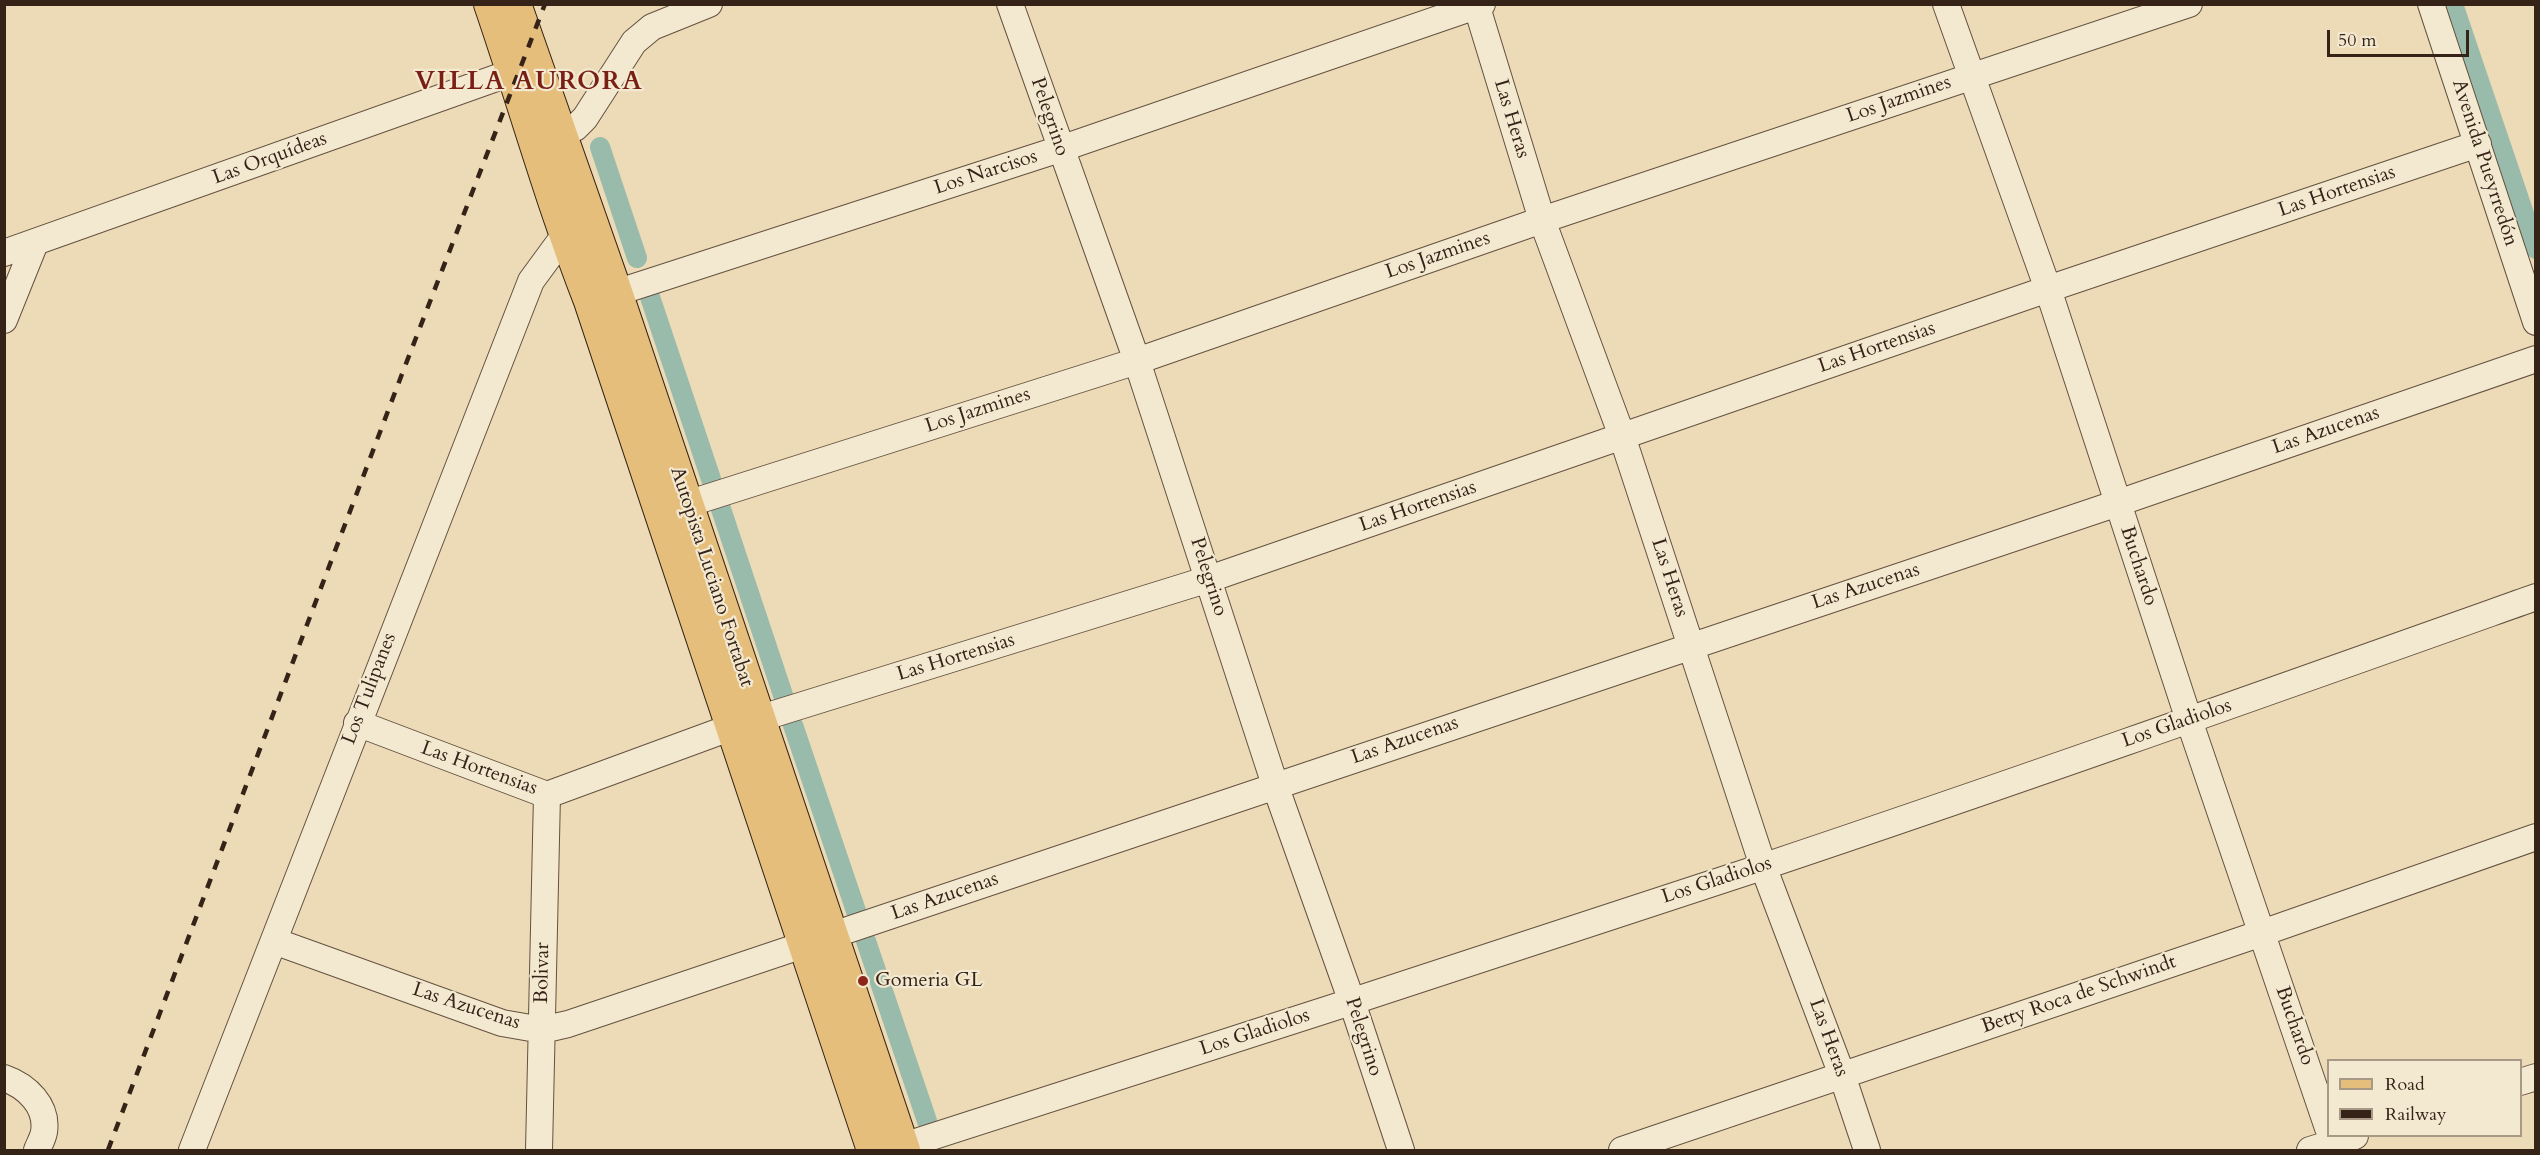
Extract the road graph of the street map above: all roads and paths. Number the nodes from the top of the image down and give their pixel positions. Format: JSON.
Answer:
{"nodes":[{"id":1,"x":490,"y":4,"type":"edge"},
{"id":2,"x":515,"y":4,"type":"edge"},
{"id":3,"x":709,"y":4,"type":"edge"},
{"id":4,"x":1010,"y":4,"type":"edge"},
{"id":5,"x":1946,"y":4,"type":"edge"},
{"id":6,"x":2189,"y":4,"type":"edge"},
{"id":7,"x":2431,"y":4,"type":"edge"},
{"id":8,"x":1478,"y":5,"type":"edge"},
{"id":9,"x":525,"y":68,"type":"junction"},
{"id":10,"x":1970,"y":76,"type":"junction"},
{"id":11,"x":560,"y":133,"type":"junction"},
{"id":12,"x":2478,"y":144,"type":"junction"},
{"id":13,"x":1060,"y":149,"type":"junction"},
{"id":14,"x":1542,"y":220,"type":"junction"},
{"id":15,"x":564,"y":236,"type":"junction"},
{"id":16,"x":35,"y":243,"type":"junction"},
{"id":17,"x":4,"y":253,"type":"edge"},
{"id":18,"x":2048,"y":289,"type":"junction"},
{"id":19,"x":603,"y":297,"type":"junction"},
{"id":20,"x":4,"y":320,"type":"edge"},
{"id":21,"x":2535,"y":322,"type":"edge"},
{"id":22,"x":2535,"y":359,"type":"edge"},
{"id":23,"x":1137,"y":361,"type":"junction"},
{"id":24,"x":1622,"y":436,"type":"junction"},
{"id":25,"x":2118,"y":503,"type":"junction"},
{"id":26,"x":687,"y":504,"type":"junction"},
{"id":27,"x":1209,"y":579,"type":"junction"},
{"id":28,"x":2535,"y":597,"type":"edge"},
{"id":29,"x":1691,"y":645,"type":"junction"},
{"id":30,"x":2189,"y":720,"type":"junction"},
{"id":31,"x":357,"y":723,"type":"junction"},
{"id":32,"x":745,"y":724,"type":"junction"},
{"id":33,"x":1275,"y":785,"type":"junction"},
{"id":34,"x":547,"y":795,"type":"junction"},
{"id":35,"x":2535,"y":837,"type":"edge"},
{"id":36,"x":1763,"y":866,"type":"junction"},
{"id":37,"x":2262,"y":933,"type":"junction"},
{"id":38,"x":834,"y":935,"type":"junction"},
{"id":39,"x":274,"y":941,"type":"junction"},
{"id":40,"x":804,"y":946,"type":"junction"},
{"id":41,"x":1352,"y":1002,"type":"junction"},
{"id":42,"x":542,"y":1030,"type":"junction"},
{"id":43,"x":1842,"y":1075,"type":"junction"},
{"id":44,"x":4,"y":1078,"type":"edge"},
{"id":45,"x":2327,"y":1125,"type":"edge"},
{"id":46,"x":195,"y":1149,"type":"edge"},
{"id":47,"x":894,"y":1149,"type":"edge"},
{"id":48,"x":37,"y":1150,"type":"edge"},
{"id":49,"x":539,"y":1150,"type":"edge"},
{"id":50,"x":1401,"y":1150,"type":"edge"},
{"id":51,"x":1622,"y":1150,"type":"edge"},
{"id":52,"x":1867,"y":1150,"type":"edge"}],
"edges":[{"from":1,"to":9,"type":"main road","name":"Autopista Luciano Fortabat"},
{"from":2,"to":9,"type":"main road","name":"Autopista Luciano Fortabat"},
{"from":3,"to":11,"type":"street"},
{"from":4,"to":13,"type":"street","name":"Pelegrino"},
{"from":5,"to":10,"type":"street","name":"Buchardo"},
{"from":6,"to":10,"type":"street","name":"Los Jazmines"},
{"from":7,"to":12,"type":"street","name":"Avenida Pueyrredón"},
{"from":8,"to":13,"type":"street","name":"Los Narcisos"},
{"from":8,"to":14,"type":"street","name":"Las Heras"},
{"from":9,"to":11,"type":"main road","name":"Autopista Luciano Fortabat"},
{"from":9,"to":15,"type":"main road","name":"Autopista Luciano Fortabat"},
{"from":9,"to":16,"type":"street","name":"Las Orquídeas"},
{"from":10,"to":14,"type":"street","name":"Los Jazmines"},
{"from":10,"to":18,"type":"street","name":"Buchardo"},
{"from":11,"to":19,"type":"main road","name":"Autopista Luciano Fortabat"},
{"from":12,"to":18,"type":"street","name":"Las Hortensias"},
{"from":12,"to":21,"type":"street","name":"Avenida Pueyrredón"},
{"from":13,"to":19,"type":"street","name":"Los Narcisos"},
{"from":13,"to":23,"type":"street","name":"Pelegrino"},
{"from":14,"to":23,"type":"street","name":"Los Jazmines"},
{"from":14,"to":24,"type":"street","name":"Las Heras"},
{"from":15,"to":19,"type":"main road","name":"Autopista Luciano Fortabat"},
{"from":15,"to":31,"type":"street","name":"Los Tulipanes"},
{"from":16,"to":17,"type":"street","name":"Las Orquídeas"},
{"from":16,"to":20,"type":"street"},
{"from":18,"to":24,"type":"street","name":"Las Hortensias"},
{"from":18,"to":25,"type":"street","name":"Buchardo"},
{"from":19,"to":26,"type":"main road","name":"Autopista Luciano Fortabat"},
{"from":19,"to":32,"type":"main road","name":"Autopista Luciano Fortabat"},
{"from":22,"to":25,"type":"street","name":"Las Azucenas"},
{"from":23,"to":26,"type":"street","name":"Los Jazmines"},
{"from":23,"to":27,"type":"street","name":"Pelegrino"},
{"from":24,"to":27,"type":"street","name":"Las Hortensias"},
{"from":24,"to":29,"type":"street","name":"Las Heras"},
{"from":25,"to":29,"type":"street","name":"Las Azucenas"},
{"from":25,"to":30,"type":"street","name":"Buchardo"},
{"from":26,"to":32,"type":"main road","name":"Autopista Luciano Fortabat"},
{"from":27,"to":32,"type":"street","name":"Las Hortensias"},
{"from":27,"to":33,"type":"street","name":"Pelegrino"},
{"from":28,"to":30,"type":"street","name":"Los Gladiolos"},
{"from":29,"to":33,"type":"street","name":"Las Azucenas"},
{"from":29,"to":36,"type":"street","name":"Las Heras"},
{"from":30,"to":36,"type":"street","name":"Los Gladiolos"},
{"from":30,"to":37,"type":"street","name":"Buchardo"},
{"from":31,"to":34,"type":"street","name":"Las Hortensias"},
{"from":31,"to":39,"type":"street","name":"Los Tulipanes"},
{"from":32,"to":34,"type":"street","name":"Las Hortensias"},
{"from":32,"to":38,"type":"main road","name":"Autopista Luciano Fortabat"},
{"from":32,"to":40,"type":"main road","name":"Autopista Luciano Fortabat"},
{"from":33,"to":38,"type":"street","name":"Las Azucenas"},
{"from":33,"to":41,"type":"street","name":"Pelegrino"},
{"from":34,"to":42,"type":"street","name":"Bolivar"},
{"from":35,"to":37,"type":"street","name":"Betty Roca de Schwindt"},
{"from":36,"to":41,"type":"street","name":"Los Gladiolos"},
{"from":36,"to":43,"type":"street","name":"Las Heras"},
{"from":37,"to":43,"type":"street","name":"Betty Roca de Schwindt"},
{"from":37,"to":45,"type":"street","name":"Buchardo"},
{"from":38,"to":40,"type":"street","name":"Las Azucenas"},
{"from":38,"to":47,"type":"main road","name":"Autopista Luciano Fortabat"},
{"from":39,"to":42,"type":"street","name":"Las Azucenas"},
{"from":39,"to":46,"type":"street","name":"Los Tulipanes"},
{"from":40,"to":42,"type":"street","name":"Las Azucenas"},
{"from":40,"to":47,"type":"main road","name":"Autopista Luciano Fortabat"},
{"from":41,"to":47,"type":"street","name":"Los Gladiolos"},
{"from":41,"to":50,"type":"street","name":"Pelegrino"},
{"from":42,"to":49,"type":"street","name":"Bolivar"},
{"from":43,"to":51,"type":"street","name":"Betty Roca de Schwindt"},
{"from":43,"to":52,"type":"street","name":"Las Heras"},
{"from":44,"to":48,"type":"street"}]}
